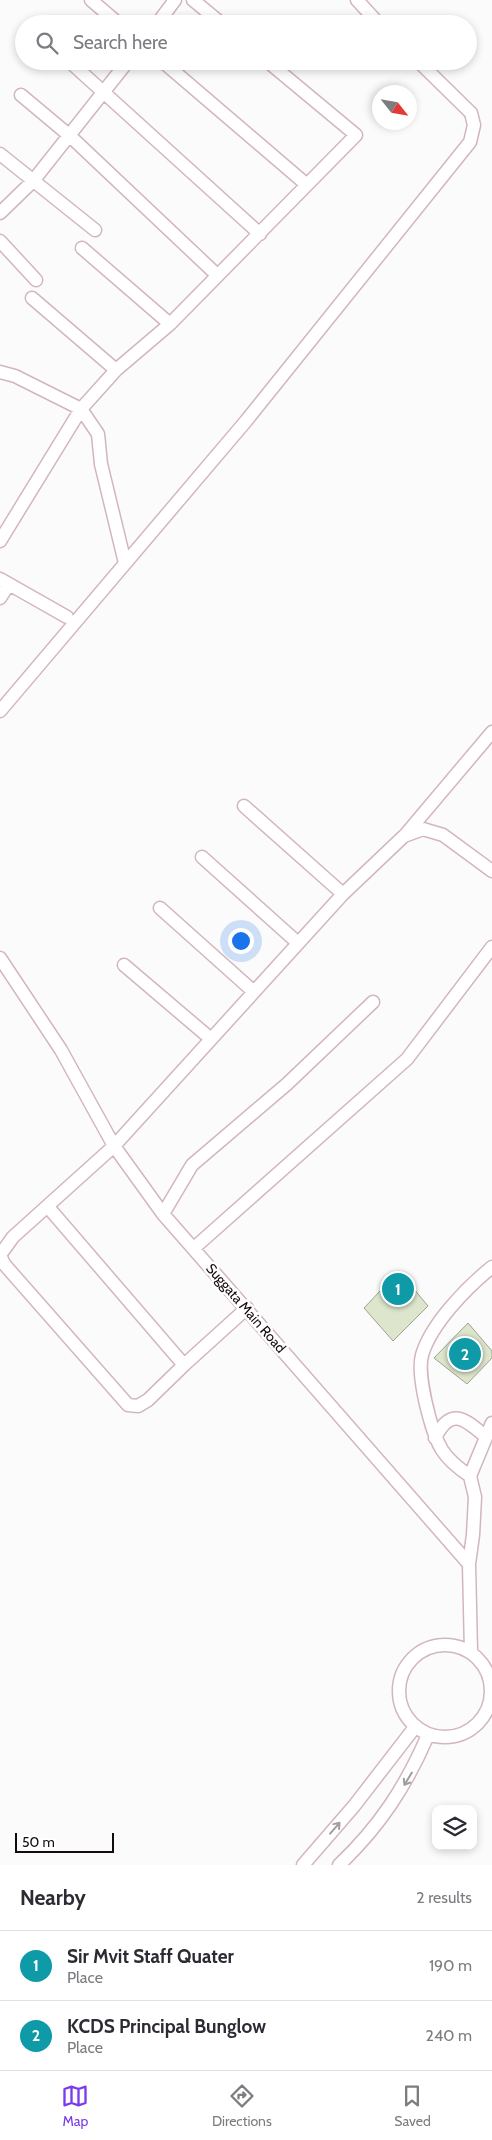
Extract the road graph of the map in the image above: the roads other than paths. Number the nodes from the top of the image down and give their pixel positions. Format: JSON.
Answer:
{"nodes":[{"id":1,"x":91,"y":0,"type":"edge"},
{"id":2,"x":175,"y":0,"type":"edge"},
{"id":3,"x":193,"y":0,"type":"edge"},
{"id":4,"x":357,"y":0,"type":"edge"},
{"id":5,"x":108,"y":15,"type":"edge"},
{"id":6,"x":164,"y":15,"type":"edge"},
{"id":7,"x":211,"y":15,"type":"edge"},
{"id":8,"x":371,"y":15,"type":"edge"},
{"id":9,"x":79,"y":70,"type":"edge"},
{"id":10,"x":121,"y":70,"type":"edge"},
{"id":11,"x":173,"y":70,"type":"edge"},
{"id":12,"x":278,"y":70,"type":"edge"},
{"id":13,"x":427,"y":70,"type":"edge"},
{"id":14,"x":104,"y":92,"type":"junction"},
{"id":15,"x":21,"y":95,"type":"dead end"},
{"id":16,"x":70,"y":136,"type":"junction"},
{"id":17,"x":0,"y":154,"type":"edge"},
{"id":18,"x":33,"y":181,"type":"junction"},
{"id":19,"x":307,"y":185,"type":"junction"},
{"id":20,"x":0,"y":213,"type":"edge"},
{"id":21,"x":95,"y":230,"type":"dead end"},
{"id":22,"x":260,"y":234,"type":"junction"},
{"id":23,"x":0,"y":241,"type":"edge"},
{"id":24,"x":82,"y":248,"type":"dead end"},
{"id":25,"x":218,"y":275,"type":"junction"},
{"id":26,"x":36,"y":280,"type":"dead end"},
{"id":27,"x":32,"y":298,"type":"dead end"},
{"id":28,"x":170,"y":324,"type":"junction"},
{"id":29,"x":116,"y":370,"type":"junction"},
{"id":30,"x":0,"y":372,"type":"edge"},
{"id":31,"x":80,"y":409,"type":"junction"},
{"id":32,"x":0,"y":541,"type":"edge"},
{"id":33,"x":125,"y":563,"type":"junction"},
{"id":34,"x":4,"y":581,"type":"edge"},
{"id":35,"x":0,"y":598,"type":"edge"},
{"id":36,"x":67,"y":617,"type":"dead end"},
{"id":37,"x":0,"y":711,"type":"edge"},
{"id":38,"x":492,"y":732,"type":"edge"},
{"id":39,"x":244,"y":806,"type":"dead end"},
{"id":40,"x":404,"y":836,"type":"junction"},
{"id":41,"x":202,"y":858,"type":"dead end"},
{"id":42,"x":492,"y":871,"type":"edge"},
{"id":43,"x":343,"y":894,"type":"junction"},
{"id":44,"x":160,"y":908,"type":"dead end"},
{"id":45,"x":298,"y":944,"type":"junction"},
{"id":46,"x":492,"y":947,"type":"edge"},
{"id":47,"x":0,"y":958,"type":"edge"},
{"id":48,"x":124,"y":965,"type":"dead end"},
{"id":49,"x":254,"y":992,"type":"junction"},
{"id":50,"x":373,"y":1002,"type":"dead end"},
{"id":51,"x":211,"y":1039,"type":"junction"},
{"id":52,"x":114,"y":1146,"type":"junction"},
{"id":53,"x":48,"y":1207,"type":"junction"},
{"id":54,"x":163,"y":1214,"type":"junction"},
{"id":55,"x":194,"y":1248,"type":"junction"},
{"id":56,"x":492,"y":1267,"type":"edge"},
{"id":57,"x":248,"y":1308,"type":"junction"},
{"id":58,"x":184,"y":1365,"type":"junction"},
{"id":59,"x":492,"y":1423,"type":"edge"},
{"id":60,"x":486,"y":1437,"type":"junction"},
{"id":61,"x":435,"y":1438,"type":"junction"},
{"id":62,"x":470,"y":1476,"type":"junction"},
{"id":63,"x":469,"y":1564,"type":"junction"},
{"id":64,"x":472,"y":1652,"type":"junction"},
{"id":65,"x":488,"y":1719,"type":"edge"},
{"id":66,"x":415,"y":1727,"type":"junction"},
{"id":67,"x":428,"y":1735,"type":"junction"},
{"id":68,"x":303,"y":1865,"type":"edge"},
{"id":69,"x":339,"y":1865,"type":"edge"}],
"edges":[{"from":1,"to":5,"type":"street"},
{"from":2,"to":6,"type":"street"},
{"from":3,"to":7,"type":"street"},
{"from":4,"to":8,"type":"street"},
{"from":9,"to":14,"type":"street"},
{"from":10,"to":14,"type":"street"},
{"from":11,"to":19,"type":"street"},
{"from":12,"to":19,"type":"street"},
{"from":13,"to":33,"type":"street"},
{"from":14,"to":16,"type":"street"},
{"from":14,"to":22,"type":"street"},
{"from":15,"to":16,"type":"street"},
{"from":16,"to":18,"type":"street"},
{"from":16,"to":25,"type":"street"},
{"from":17,"to":18,"type":"street"},
{"from":18,"to":20,"type":"street"},
{"from":18,"to":21,"type":"street"},
{"from":19,"to":22,"type":"street"},
{"from":22,"to":25,"type":"street"},
{"from":23,"to":26,"type":"street"},
{"from":24,"to":28,"type":"street"},
{"from":25,"to":28,"type":"street"},
{"from":27,"to":29,"type":"street"},
{"from":28,"to":29,"type":"street"},
{"from":29,"to":31,"type":"street"},
{"from":30,"to":31,"type":"street"},
{"from":31,"to":32,"type":"street"},
{"from":31,"to":33,"type":"street"},
{"from":33,"to":37,"type":"street"},
{"from":34,"to":35,"type":"street"},
{"from":34,"to":36,"type":"street"},
{"from":38,"to":40,"type":"street"},
{"from":39,"to":43,"type":"street"},
{"from":40,"to":42,"type":"street"},
{"from":40,"to":43,"type":"street"},
{"from":41,"to":45,"type":"street"},
{"from":43,"to":45,"type":"street"},
{"from":44,"to":49,"type":"street"},
{"from":45,"to":49,"type":"street"},
{"from":46,"to":55,"type":"street"},
{"from":47,"to":52,"type":"street","name":"Suggata Main Road"},
{"from":48,"to":51,"type":"street"},
{"from":49,"to":51,"type":"street"},
{"from":50,"to":54,"type":"street"},
{"from":51,"to":52,"type":"street"},
{"from":52,"to":53,"type":"street"},
{"from":52,"to":54,"type":"street","name":"Suggata Main Road"},
{"from":53,"to":58,"type":"street"},
{"from":53,"to":58,"type":"street"},
{"from":54,"to":55,"type":"street","name":"Suggata Main Road"},
{"from":55,"to":57,"type":"street","name":"Suggata Main Road"},
{"from":56,"to":61,"type":"street"},
{"from":57,"to":58,"type":"street"},
{"from":57,"to":63,"type":"street","name":"Suggata Main Road"},
{"from":59,"to":60,"type":"street"},
{"from":60,"to":61,"type":"street"},
{"from":60,"to":62,"type":"street"},
{"from":61,"to":62,"type":"street"},
{"from":62,"to":63,"type":"street"},
{"from":63,"to":64,"type":"street"},
{"from":64,"to":65,"type":"street"},
{"from":64,"to":66,"type":"street"},
{"from":65,"to":67,"type":"street"},
{"from":66,"to":67,"type":"street"},
{"from":68,"to":66,"type":"street","one_way":true},
{"from":67,"to":69,"type":"street","one_way":true}]}
